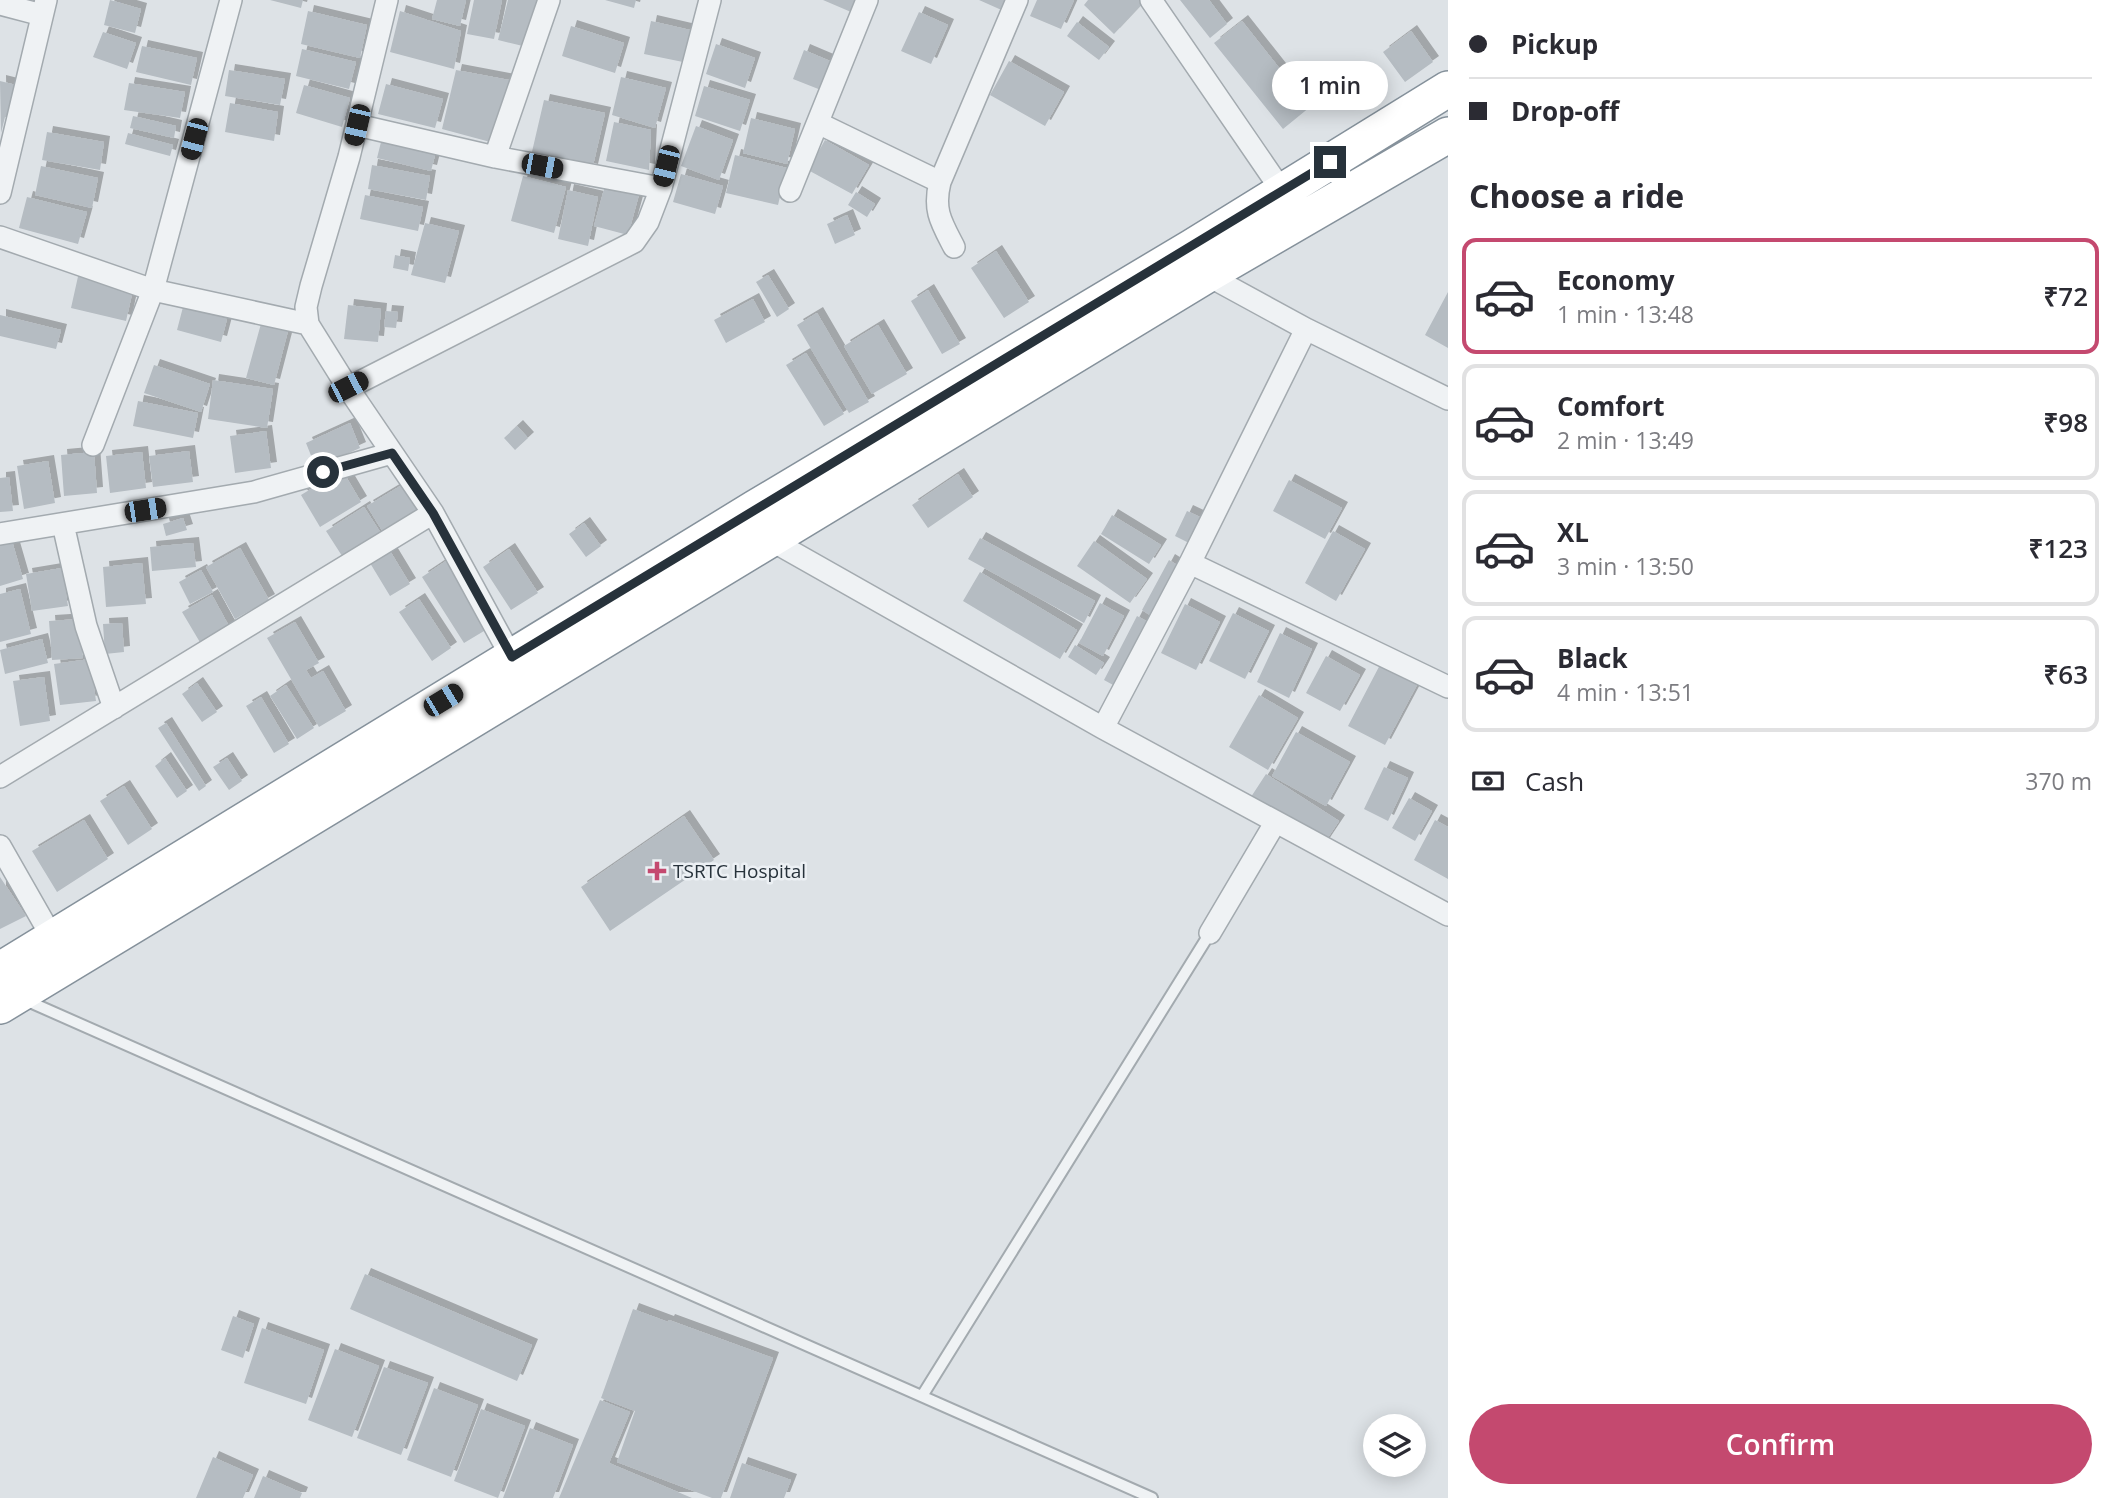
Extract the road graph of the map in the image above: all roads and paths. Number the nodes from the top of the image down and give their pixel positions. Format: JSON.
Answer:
{"nodes":[{"id":1,"x":231,"y":0,"type":"edge"},
{"id":2,"x":387,"y":0,"type":"edge"},
{"id":3,"x":549,"y":0,"type":"edge"},
{"id":4,"x":710,"y":0,"type":"edge"},
{"id":5,"x":867,"y":0,"type":"edge"},
{"id":6,"x":1017,"y":0,"type":"edge"},
{"id":7,"x":1150,"y":0,"type":"edge"},
{"id":8,"x":0,"y":4,"type":"edge"},
{"id":9,"x":44,"y":7,"type":"edge"},
{"id":10,"x":1448,"y":89,"type":"edge"},
{"id":11,"x":818,"y":123,"type":"junction"},
{"id":12,"x":357,"y":125,"type":"junction"},
{"id":13,"x":1448,"y":135,"type":"edge"},
{"id":14,"x":495,"y":157,"type":"junction"},
{"id":15,"x":940,"y":182,"type":"junction"},
{"id":16,"x":661,"y":188,"type":"junction"},
{"id":17,"x":0,"y":189,"type":"edge"},
{"id":18,"x":790,"y":191,"type":"dead end"},
{"id":19,"x":1282,"y":191,"type":"junction"},
{"id":20,"x":0,"y":237,"type":"edge"},
{"id":21,"x":954,"y":247,"type":"dead end"},
{"id":22,"x":1207,"y":275,"type":"junction"},
{"id":23,"x":153,"y":290,"type":"junction"},
{"id":24,"x":308,"y":324,"type":"junction"},
{"id":25,"x":1306,"y":329,"type":"junction"},
{"id":26,"x":348,"y":387,"type":"junction"},
{"id":27,"x":1448,"y":399,"type":"edge"},
{"id":28,"x":93,"y":445,"type":"dead end"},
{"id":29,"x":392,"y":453,"type":"junction"},
{"id":30,"x":433,"y":513,"type":"junction"},
{"id":31,"x":63,"y":524,"type":"junction"},
{"id":32,"x":0,"y":534,"type":"edge"},
{"id":33,"x":769,"y":539,"type":"junction"},
{"id":34,"x":1190,"y":563,"type":"junction"},
{"id":35,"x":512,"y":657,"type":"junction"},
{"id":36,"x":1448,"y":687,"type":"edge"},
{"id":37,"x":114,"y":708,"type":"junction"},
{"id":38,"x":1103,"y":728,"type":"junction"},
{"id":39,"x":0,"y":777,"type":"edge"},
{"id":40,"x":1275,"y":823,"type":"junction"},
{"id":41,"x":0,"y":846,"type":"edge"},
{"id":42,"x":1448,"y":915,"type":"edge"},
{"id":43,"x":1210,"y":933,"type":"joint"},
{"id":44,"x":53,"y":939,"type":"junction"},
{"id":45,"x":6,"y":985,"type":"edge"},
{"id":46,"x":922,"y":1396,"type":"junction"},
{"id":47,"x":1152,"y":1498,"type":"edge"}],
"edges":[{"from":1,"to":23,"type":"street"},
{"from":2,"to":12,"type":"street"},
{"from":3,"to":14,"type":"street"},
{"from":4,"to":16,"type":"street"},
{"from":5,"to":11,"type":"street"},
{"from":6,"to":15,"type":"street"},
{"from":7,"to":19,"type":"street"},
{"from":8,"to":9,"type":"street"},
{"from":9,"to":17,"type":"street"},
{"from":10,"to":19,"type":"highway"},
{"from":11,"to":15,"type":"street"},
{"from":11,"to":18,"type":"street"},
{"from":12,"to":14,"type":"street"},
{"from":12,"to":24,"type":"street"},
{"from":13,"to":22,"type":"highway"},
{"from":14,"to":16,"type":"street"},
{"from":15,"to":21,"type":"street"},
{"from":16,"to":26,"type":"street"},
{"from":19,"to":35,"type":"highway"},
{"from":20,"to":23,"type":"street"},
{"from":22,"to":25,"type":"street"},
{"from":22,"to":33,"type":"highway"},
{"from":23,"to":24,"type":"street"},
{"from":23,"to":28,"type":"street"},
{"from":24,"to":26,"type":"street"},
{"from":25,"to":27,"type":"street"},
{"from":25,"to":34,"type":"street"},
{"from":26,"to":29,"type":"street"},
{"from":29,"to":30,"type":"street"},
{"from":29,"to":31,"type":"street"},
{"from":30,"to":35,"type":"street"},
{"from":30,"to":37,"type":"street"},
{"from":31,"to":32,"type":"street"},
{"from":31,"to":37,"type":"street"},
{"from":33,"to":38,"type":"street"},
{"from":33,"to":45,"type":"highway"},
{"from":34,"to":36,"type":"street"},
{"from":34,"to":38,"type":"street"},
{"from":35,"to":44,"type":"highway"},
{"from":37,"to":39,"type":"street"},
{"from":38,"to":40,"type":"street"},
{"from":40,"to":42,"type":"street"},
{"from":40,"to":43,"type":"street"},
{"from":41,"to":44,"type":"street"},
{"from":43,"to":46,"type":"lane"},
{"from":44,"to":45,"type":"highway"},
{"from":45,"to":46,"type":"lane"},
{"from":46,"to":47,"type":"lane"}]}
